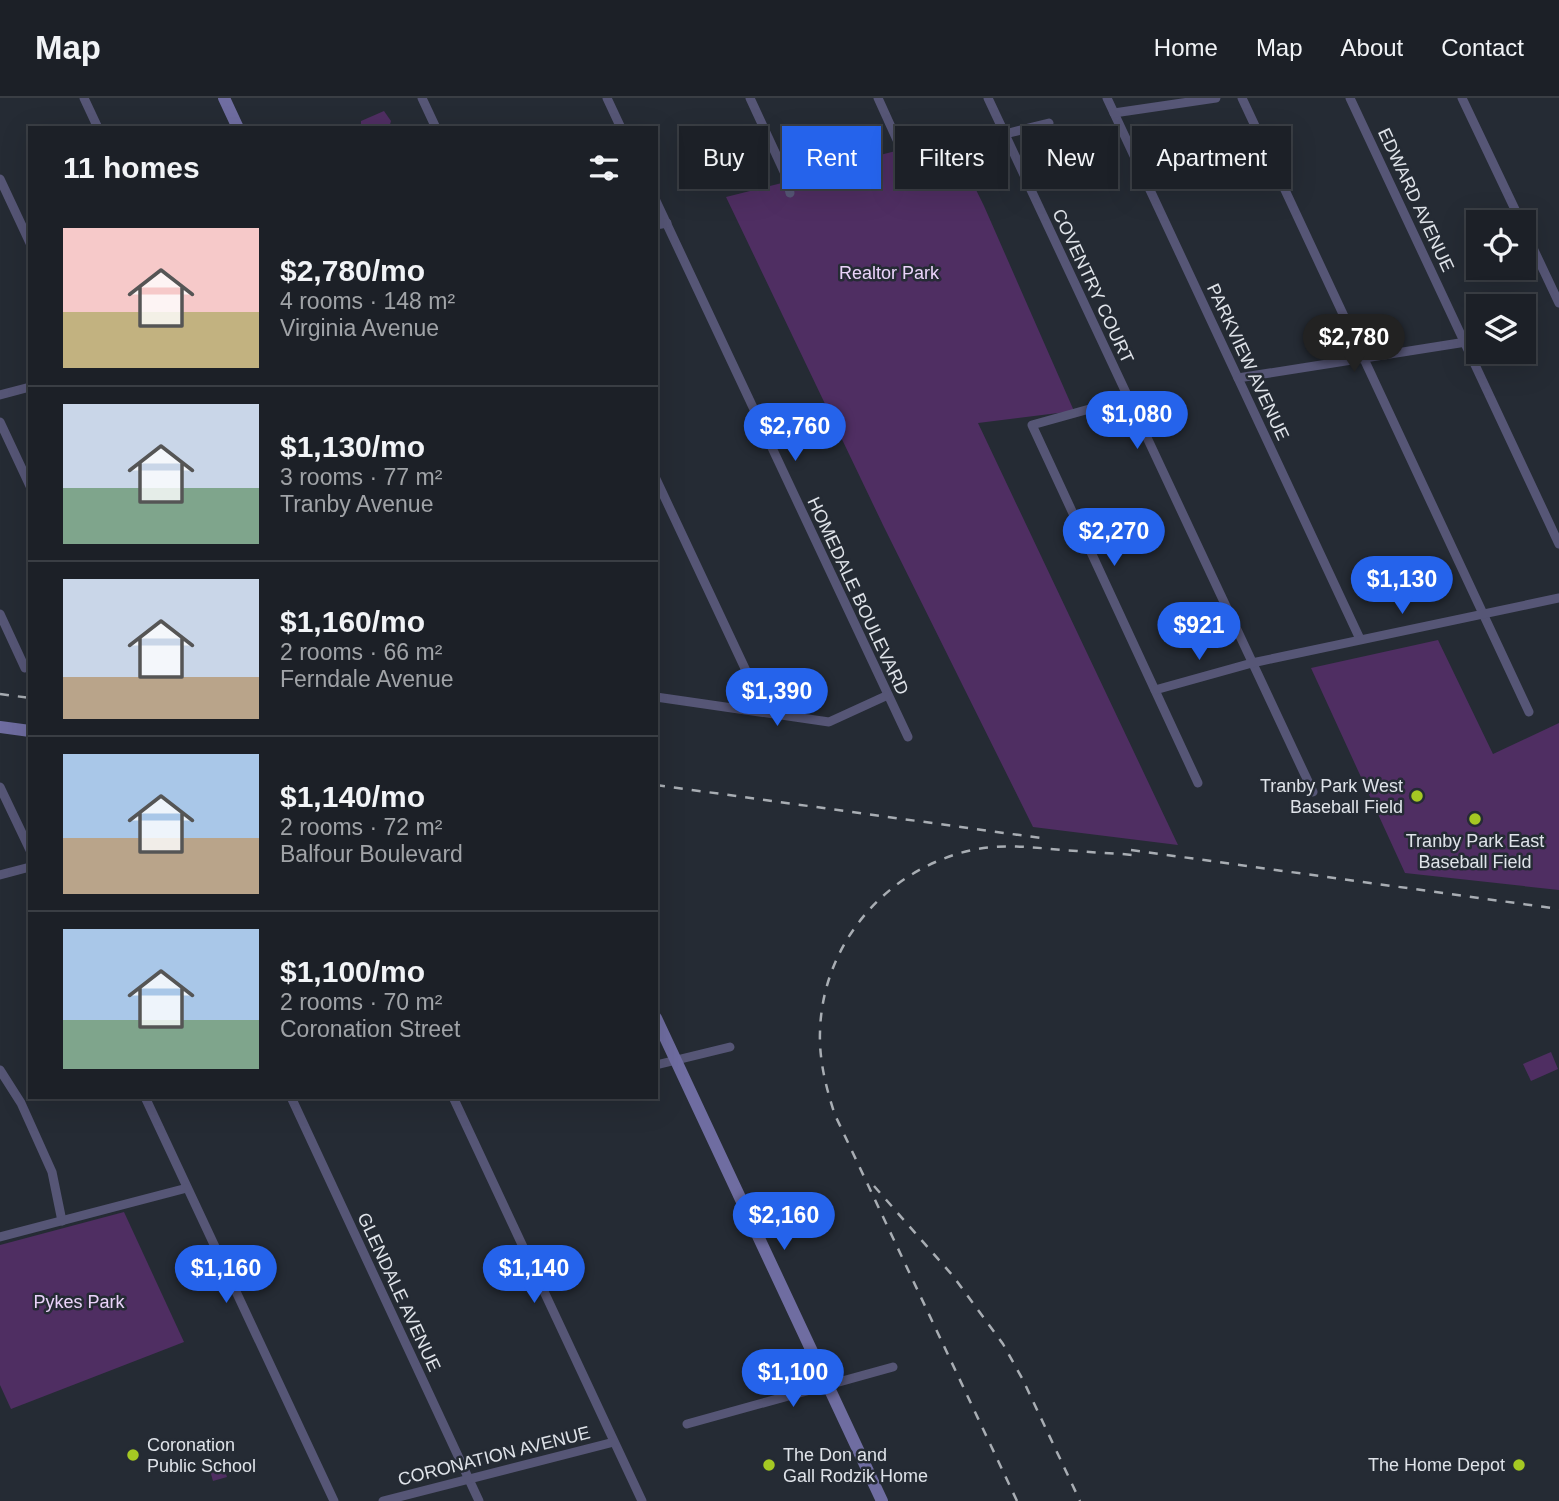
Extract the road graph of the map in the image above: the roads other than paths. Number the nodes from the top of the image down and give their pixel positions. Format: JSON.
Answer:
{"nodes":[{"id":1,"x":84,"y":98,"type":"edge"},
{"id":2,"x":224,"y":98,"type":"edge"},
{"id":3,"x":422,"y":98,"type":"edge"},
{"id":4,"x":607,"y":98,"type":"edge"},
{"id":5,"x":750,"y":98,"type":"edge"},
{"id":6,"x":878,"y":98,"type":"edge"},
{"id":7,"x":988,"y":98,"type":"edge"},
{"id":8,"x":1107,"y":98,"type":"edge"},
{"id":9,"x":1216,"y":98,"type":"edge"},
{"id":10,"x":1241,"y":98,"type":"edge"},
{"id":11,"x":1350,"y":98,"type":"edge"},
{"id":12,"x":1462,"y":98,"type":"edge"},
{"id":13,"x":1114,"y":113,"type":"junction"},
{"id":14,"x":1049,"y":123,"type":"dead end"},
{"id":15,"x":97,"y":126,"type":"edge"},
{"id":16,"x":237,"y":126,"type":"edge"},
{"id":17,"x":435,"y":126,"type":"edge"},
{"id":18,"x":620,"y":126,"type":"edge"},
{"id":19,"x":1001,"y":126,"type":"edge"},
{"id":20,"x":1008,"y":133,"type":"edge"},
{"id":21,"x":895,"y":136,"type":"edge"},
{"id":22,"x":1008,"y":140,"type":"edge"},
{"id":23,"x":0,"y":180,"type":"edge"},
{"id":24,"x":790,"y":193,"type":"dead end"},
{"id":25,"x":658,"y":205,"type":"edge"},
{"id":26,"x":1515,"y":210,"type":"edge"},
{"id":27,"x":667,"y":223,"type":"junction"},
{"id":28,"x":658,"y":225,"type":"edge"},
{"id":29,"x":28,"y":239,"type":"edge"},
{"id":30,"x":1536,"y":254,"type":"edge"},
{"id":31,"x":1559,"y":303,"type":"edge"},
{"id":32,"x":1466,"y":342,"type":"joint"},
{"id":33,"x":1363,"y":357,"type":"junction"},
{"id":34,"x":1476,"y":364,"type":"edge"},
{"id":35,"x":1238,"y":378,"type":"junction"},
{"id":36,"x":28,"y":388,"type":"edge"},
{"id":37,"x":0,"y":395,"type":"edge"},
{"id":38,"x":1129,"y":398,"type":"junction"},
{"id":39,"x":0,"y":422,"type":"edge"},
{"id":40,"x":28,"y":482,"type":"edge"},
{"id":41,"x":658,"y":483,"type":"edge"},
{"id":42,"x":1559,"y":544,"type":"edge"},
{"id":43,"x":1559,"y":598,"type":"edge"},
{"id":44,"x":0,"y":614,"type":"edge"},
{"id":45,"x":1484,"y":615,"type":"junction"},
{"id":46,"x":1360,"y":639,"type":"junction"},
{"id":47,"x":1252,"y":663,"type":"junction"},
{"id":48,"x":25,"y":668,"type":"dead end"},
{"id":49,"x":1154,"y":690,"type":"junction"},
{"id":50,"x":887,"y":695,"type":"junction"},
{"id":51,"x":658,"y":697,"type":"edge"},
{"id":52,"x":765,"y":711,"type":"junction"},
{"id":53,"x":1529,"y":712,"type":"dead end"},
{"id":54,"x":0,"y":727,"type":"edge"},
{"id":55,"x":28,"y":731,"type":"edge"},
{"id":56,"x":908,"y":737,"type":"dead end"},
{"id":57,"x":1198,"y":783,"type":"dead end"},
{"id":58,"x":0,"y":787,"type":"edge"},
{"id":59,"x":1313,"y":792,"type":"dead end"},
{"id":60,"x":28,"y":846,"type":"edge"},
{"id":61,"x":28,"y":868,"type":"edge"},
{"id":62,"x":0,"y":875,"type":"edge"},
{"id":63,"x":658,"y":1022,"type":"edge"},
{"id":64,"x":730,"y":1047,"type":"dead end"},
{"id":65,"x":676,"y":1060,"type":"junction"},
{"id":66,"x":658,"y":1064,"type":"edge"},
{"id":67,"x":0,"y":1070,"type":"edge"},
{"id":68,"x":146,"y":1099,"type":"edge"},
{"id":69,"x":291,"y":1099,"type":"edge"},
{"id":70,"x":454,"y":1099,"type":"edge"},
{"id":71,"x":187,"y":1188,"type":"junction"},
{"id":72,"x":62,"y":1221,"type":"junction"},
{"id":73,"x":0,"y":1237,"type":"edge"},
{"id":74,"x":892,"y":1367,"type":"dead end"},
{"id":75,"x":827,"y":1384,"type":"junction"},
{"id":76,"x":687,"y":1424,"type":"dead end"},
{"id":77,"x":614,"y":1442,"type":"junction"},
{"id":78,"x":469,"y":1479,"type":"junction"},
{"id":79,"x":334,"y":1501,"type":"edge"},
{"id":80,"x":383,"y":1501,"type":"edge"},
{"id":81,"x":479,"y":1501,"type":"edge"},
{"id":82,"x":642,"y":1501,"type":"edge"},
{"id":83,"x":882,"y":1501,"type":"edge"}],
"edges":[{"from":1,"to":15,"type":"street"},
{"from":2,"to":16,"type":"street"},
{"from":3,"to":17,"type":"street"},
{"from":4,"to":18,"type":"street"},
{"from":5,"to":24,"type":"street"},
{"from":6,"to":21,"type":"street"},
{"from":7,"to":19,"type":"street","name":"COVENTRY COURT"},
{"from":8,"to":13,"type":"street","name":"PARKVIEW AVENUE"},
{"from":9,"to":13,"type":"street"},
{"from":10,"to":33,"type":"street"},
{"from":11,"to":32,"type":"street","name":"EDWARD AVENUE"},
{"from":12,"to":26,"type":"street"},
{"from":13,"to":35,"type":"street","name":"PARKVIEW AVENUE"},
{"from":14,"to":20,"type":"street"},
{"from":22,"to":38,"type":"street","name":"COVENTRY COURT"},
{"from":23,"to":29,"type":"street"},
{"from":25,"to":27,"type":"street","name":"HOMEDALE BOULEVARD"},
{"from":27,"to":28,"type":"street"},
{"from":27,"to":50,"type":"street","name":"HOMEDALE BOULEVARD"},
{"from":30,"to":31,"type":"street"},
{"from":32,"to":33,"type":"street"},
{"from":33,"to":35,"type":"street"},
{"from":33,"to":45,"type":"street"},
{"from":34,"to":42,"type":"street","name":"EDWARD AVENUE"},
{"from":35,"to":46,"type":"street","name":"PARKVIEW AVENUE"},
{"from":36,"to":37,"type":"street"},
{"from":38,"to":47,"type":"street","name":"COVENTRY COURT"},
{"from":38,"to":49,"type":"street"},
{"from":39,"to":40,"type":"street"},
{"from":41,"to":52,"type":"street"},
{"from":43,"to":45,"type":"street"},
{"from":44,"to":48,"type":"street"},
{"from":45,"to":46,"type":"street"},
{"from":45,"to":53,"type":"street"},
{"from":46,"to":47,"type":"street"},
{"from":47,"to":49,"type":"street"},
{"from":47,"to":59,"type":"street","name":"COVENTRY COURT"},
{"from":49,"to":57,"type":"street"},
{"from":50,"to":52,"type":"street"},
{"from":50,"to":56,"type":"street","name":"HOMEDALE BOULEVARD"},
{"from":51,"to":52,"type":"street"},
{"from":54,"to":55,"type":"street"},
{"from":58,"to":60,"type":"street"},
{"from":61,"to":62,"type":"street"},
{"from":63,"to":65,"type":"street"},
{"from":64,"to":65,"type":"street"},
{"from":65,"to":66,"type":"street"},
{"from":65,"to":75,"type":"street"},
{"from":67,"to":72,"type":"street"},
{"from":68,"to":71,"type":"street"},
{"from":69,"to":78,"type":"street","name":"GLENDALE AVENUE"},
{"from":70,"to":77,"type":"street"},
{"from":71,"to":72,"type":"street"},
{"from":71,"to":79,"type":"street"},
{"from":72,"to":73,"type":"street"},
{"from":74,"to":75,"type":"street"},
{"from":75,"to":76,"type":"street"},
{"from":75,"to":83,"type":"street"},
{"from":77,"to":78,"type":"street","name":"CORONATION AVENUE"},
{"from":77,"to":82,"type":"street"},
{"from":78,"to":80,"type":"street","name":"CORONATION AVENUE"},
{"from":78,"to":81,"type":"street","name":"GLENDALE AVENUE"}]}
